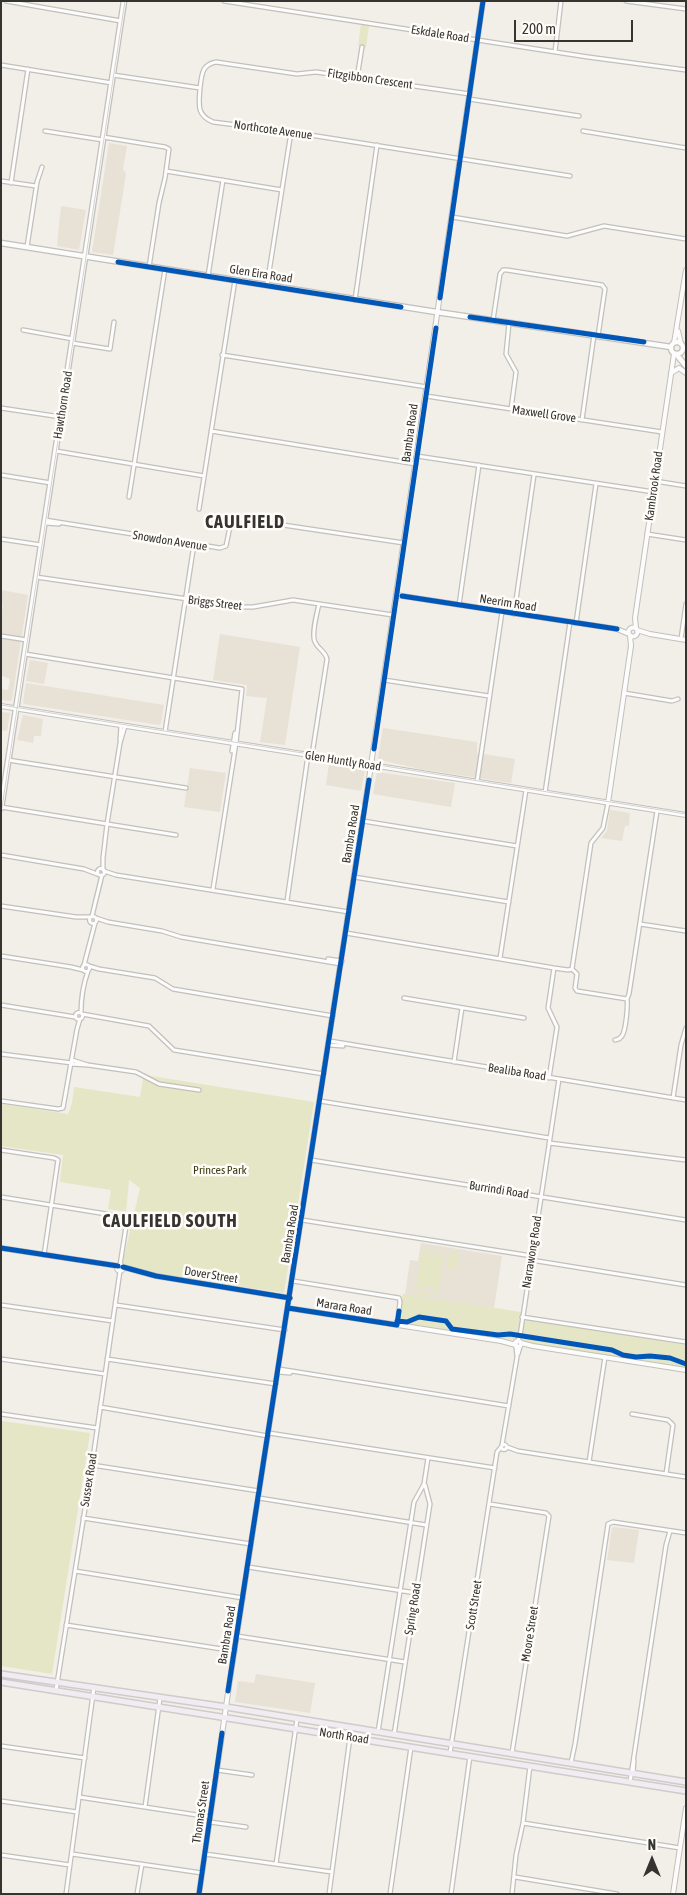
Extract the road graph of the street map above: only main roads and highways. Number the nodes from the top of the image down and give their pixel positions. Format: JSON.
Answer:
{"nodes":[{"id":1,"x":124,"y":1,"type":"edge"},
{"id":2,"x":1,"y":243,"type":"edge"},
{"id":3,"x":85,"y":257,"type":"junction"},
{"id":4,"x":672,"y":345,"type":"junction"},
{"id":5,"x":682,"y":350,"type":"junction"},
{"id":6,"x":675,"y":354,"type":"junction"},
{"id":7,"x":686,"y":366,"type":"edge"},
{"id":8,"x":1,"y":807,"type":"edge"},
{"id":9,"x":1,"y":1674,"type":"edge"},
{"id":10,"x":1,"y":1682,"type":"edge"},
{"id":11,"x":191,"y":1702,"type":"junction"},
{"id":12,"x":189,"y":1710,"type":"junction"},
{"id":13,"x":686,"y":1782,"type":"edge"},
{"id":14,"x":686,"y":1791,"type":"edge"}],
"edges":[{"from":1,"to":3,"type":"main road","name":"Hawthorn Road"},
{"from":2,"to":3,"type":"main road","name":"Glen Eira Road"},
{"from":3,"to":4,"type":"main road","name":"Glen Eira Road"},
{"from":3,"to":8,"type":"main road","name":"Hawthorn Road"},
{"from":4,"to":5,"type":"main road"},
{"from":4,"to":6,"type":"main road"},
{"from":5,"to":6,"type":"main road"},
{"from":5,"to":7,"type":"main road"},
{"from":6,"to":7,"type":"main road"},
{"from":9,"to":11,"type":"highway","name":"North Road"},
{"from":10,"to":12,"type":"highway","name":"North Road"},
{"from":11,"to":12,"type":"highway"},
{"from":11,"to":13,"type":"highway","name":"North Road"},
{"from":12,"to":14,"type":"highway","name":"North Road"}]}
